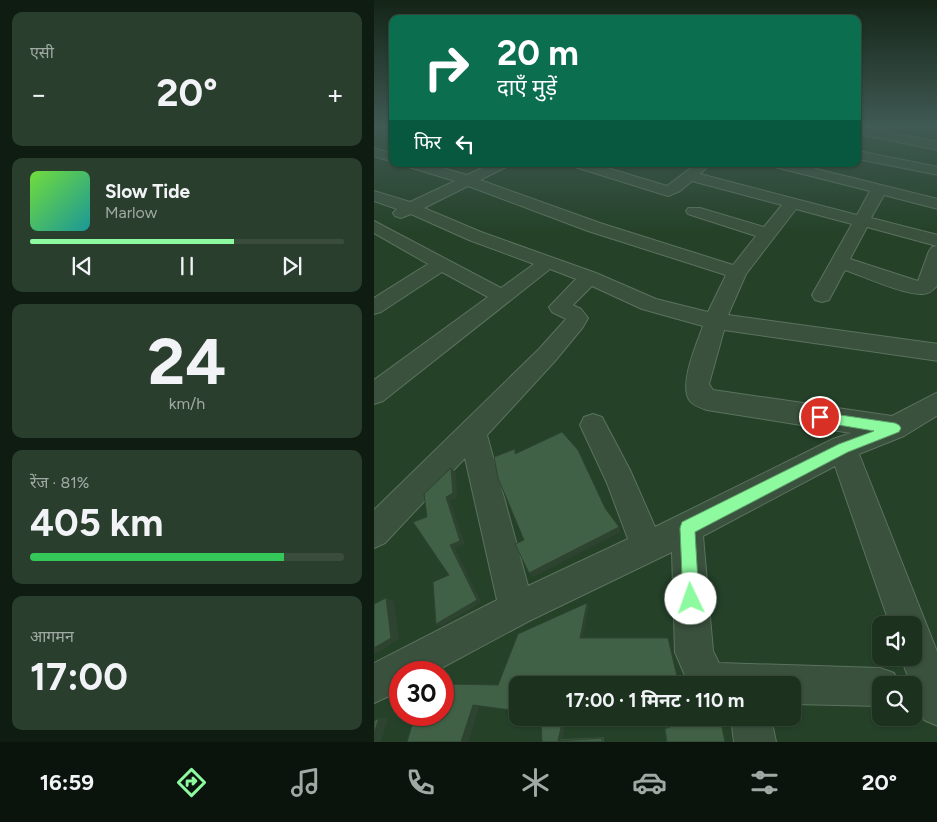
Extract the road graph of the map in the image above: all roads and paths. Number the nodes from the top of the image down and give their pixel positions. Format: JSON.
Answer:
{"nodes":[{"id":1,"x":886,"y":161,"type":"edge"},
{"id":2,"x":424,"y":167,"type":"edge"},
{"id":3,"x":495,"y":167,"type":"edge"},
{"id":4,"x":590,"y":167,"type":"edge"},
{"id":5,"x":791,"y":167,"type":"edge"},
{"id":6,"x":694,"y":168,"type":"edge"},
{"id":7,"x":937,"y":171,"type":"edge"},
{"id":8,"x":467,"y":180,"type":"junction"},
{"id":9,"x":879,"y":190,"type":"junction"},
{"id":10,"x":374,"y":196,"type":"edge"},
{"id":11,"x":792,"y":202,"type":"junction"},
{"id":12,"x":937,"y":204,"type":"edge"},
{"id":13,"x":411,"y":208,"type":"junction"},
{"id":14,"x":694,"y":211,"type":"dead end"},
{"id":15,"x":862,"y":222,"type":"junction"},
{"id":16,"x":374,"y":225,"type":"edge"},
{"id":17,"x":767,"y":234,"type":"junction"},
{"id":18,"x":937,"y":241,"type":"edge"},
{"id":19,"x":937,"y":251,"type":"edge"},
{"id":20,"x":548,"y":262,"type":"junction"},
{"id":21,"x":840,"y":262,"type":"junction"},
{"id":22,"x":441,"y":264,"type":"junction"},
{"id":23,"x":737,"y":272,"type":"junction"},
{"id":24,"x":589,"y":277,"type":"junction"},
{"id":25,"x":822,"y":295,"type":"dead end"},
{"id":26,"x":502,"y":297,"type":"junction"},
{"id":27,"x":374,"y":307,"type":"edge"},
{"id":28,"x":715,"y":321,"type":"junction"},
{"id":29,"x":937,"y":353,"type":"edge"},
{"id":30,"x":374,"y":394,"type":"edge"},
{"id":31,"x":937,"y":402,"type":"edge"},
{"id":32,"x":593,"y":425,"type":"dead end"},
{"id":33,"x":895,"y":428,"type":"junction"},
{"id":34,"x":472,"y":430,"type":"junction"},
{"id":35,"x":843,"y":448,"type":"junction"},
{"id":36,"x":688,"y":528,"type":"junction"},
{"id":37,"x":374,"y":532,"type":"edge"},
{"id":38,"x":647,"y":546,"type":"junction"},
{"id":39,"x":518,"y":609,"type":"junction"},
{"id":40,"x":905,"y":616,"type":"edge"},
{"id":41,"x":920,"y":666,"type":"edge"},
{"id":42,"x":704,"y":676,"type":"edge"},
{"id":43,"x":374,"y":684,"type":"edge"},
{"id":44,"x":872,"y":687,"type":"edge"},
{"id":45,"x":801,"y":691,"type":"edge"},
{"id":46,"x":927,"y":694,"type":"edge"},
{"id":47,"x":753,"y":726,"type":"edge"},
{"id":48,"x":755,"y":742,"type":"edge"}],
"edges":[{"from":1,"to":7,"type":"street"},
{"from":2,"to":8,"type":"street"},
{"from":3,"to":8,"type":"street"},
{"from":4,"to":6,"type":"street"},
{"from":5,"to":9,"type":"street"},
{"from":6,"to":11,"type":"street"},
{"from":8,"to":13,"type":"street"},
{"from":8,"to":23,"type":"street"},
{"from":9,"to":12,"type":"street"},
{"from":9,"to":15,"type":"street"},
{"from":10,"to":13,"type":"street"},
{"from":11,"to":15,"type":"street"},
{"from":11,"to":17,"type":"street"},
{"from":13,"to":16,"type":"street"},
{"from":13,"to":20,"type":"street"},
{"from":14,"to":17,"type":"street"},
{"from":15,"to":18,"type":"street"},
{"from":15,"to":21,"type":"street"},
{"from":16,"to":22,"type":"street"},
{"from":17,"to":23,"type":"street"},
{"from":19,"to":21,"type":"street"},
{"from":20,"to":24,"type":"street"},
{"from":20,"to":26,"type":"street"},
{"from":21,"to":25,"type":"street"},
{"from":22,"to":26,"type":"street"},
{"from":22,"to":27,"type":"street"},
{"from":23,"to":28,"type":"street"},
{"from":24,"to":28,"type":"street"},
{"from":24,"to":34,"type":"street"},
{"from":26,"to":30,"type":"street"},
{"from":28,"to":29,"type":"street"},
{"from":28,"to":33,"type":"street"},
{"from":31,"to":33,"type":"street"},
{"from":32,"to":38,"type":"street"},
{"from":33,"to":35,"type":"street"},
{"from":34,"to":37,"type":"street"},
{"from":34,"to":39,"type":"street"},
{"from":35,"to":36,"type":"street"},
{"from":35,"to":40,"type":"street"},
{"from":36,"to":38,"type":"street"},
{"from":36,"to":42,"type":"street"},
{"from":38,"to":39,"type":"street"},
{"from":39,"to":43,"type":"street"},
{"from":41,"to":46,"type":"street"},
{"from":44,"to":45,"type":"street"},
{"from":47,"to":48,"type":"street"}]}
